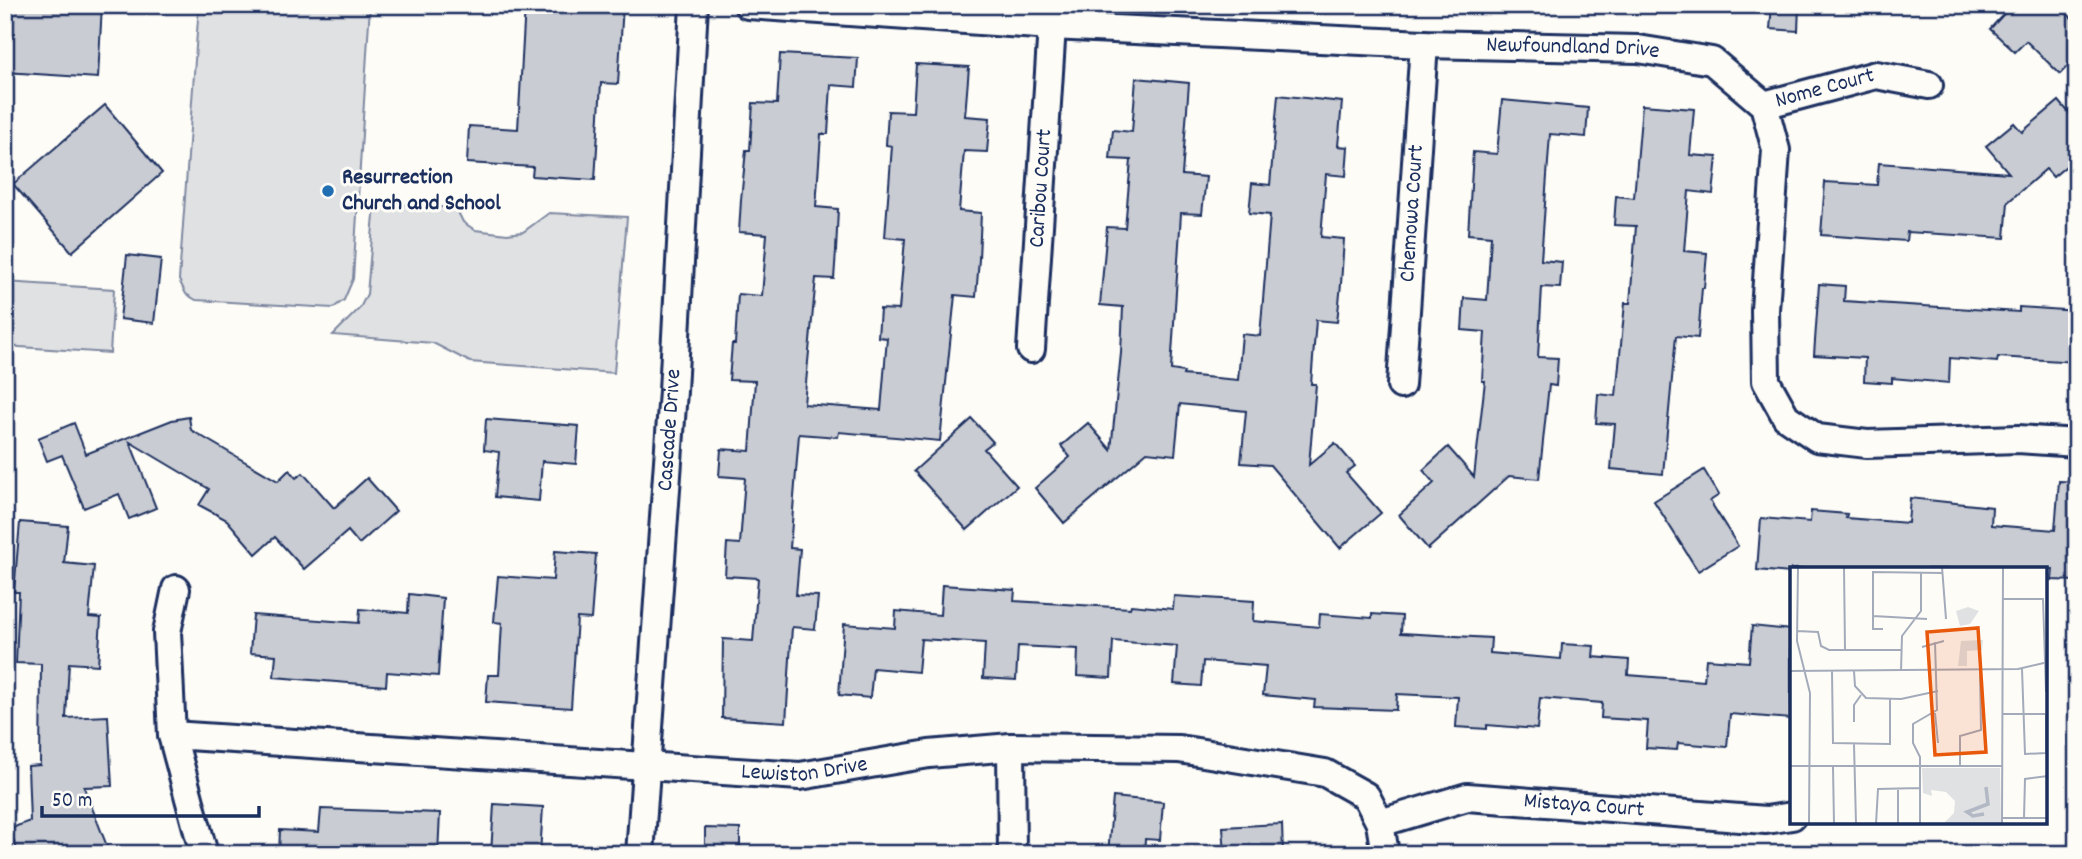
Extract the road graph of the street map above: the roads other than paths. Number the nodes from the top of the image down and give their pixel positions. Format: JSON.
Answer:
{"nodes":[{"id":1,"x":694,"y":5,"type":"edge"},
{"id":2,"x":748,"y":5,"type":"edge"},
{"id":3,"x":1052,"y":26,"type":"junction"},
{"id":4,"x":1424,"y":44,"type":"junction"},
{"id":5,"x":1929,"y":85,"type":"dead end"},
{"id":6,"x":1764,"y":105,"type":"junction"},
{"id":7,"x":1031,"y":349,"type":"dead end"},
{"id":8,"x":1401,"y":385,"type":"dead end"},
{"id":9,"x":2077,"y":443,"type":"edge"},
{"id":10,"x":176,"y":589,"type":"dead end"},
{"id":11,"x":172,"y":735,"type":"junction"},
{"id":12,"x":1011,"y":747,"type":"junction"},
{"id":13,"x":645,"y":766,"type":"junction"},
{"id":14,"x":1790,"y":816,"type":"edge"},
{"id":15,"x":1380,"y":823,"type":"junction"},
{"id":16,"x":204,"y":854,"type":"edge"},
{"id":17,"x":640,"y":854,"type":"edge"},
{"id":18,"x":1012,"y":854,"type":"edge"},
{"id":19,"x":1385,"y":854,"type":"edge"}],
"edges":[{"from":1,"to":13,"type":"street","name":"Cascade Drive"},
{"from":2,"to":3,"type":"street","name":"Newfoundland Drive"},
{"from":3,"to":4,"type":"street","name":"Newfoundland Drive"},
{"from":3,"to":7,"type":"street","name":"Caribou Court"},
{"from":4,"to":6,"type":"street","name":"Newfoundland Drive"},
{"from":4,"to":8,"type":"street","name":"Chemowa Court"},
{"from":5,"to":6,"type":"street","name":"Nome Court"},
{"from":6,"to":9,"type":"street"},
{"from":10,"to":11,"type":"street"},
{"from":11,"to":13,"type":"street","name":"Lewiston Drive"},
{"from":11,"to":16,"type":"street"},
{"from":12,"to":13,"type":"street","name":"Lewiston Drive"},
{"from":12,"to":15,"type":"street","name":"Lewiston Drive"},
{"from":12,"to":18,"type":"street"},
{"from":13,"to":17,"type":"street","name":"Cascade Drive"},
{"from":14,"to":15,"type":"street","name":"Mistaya Court"},
{"from":15,"to":19,"type":"street","name":"Lewiston Drive"}]}
